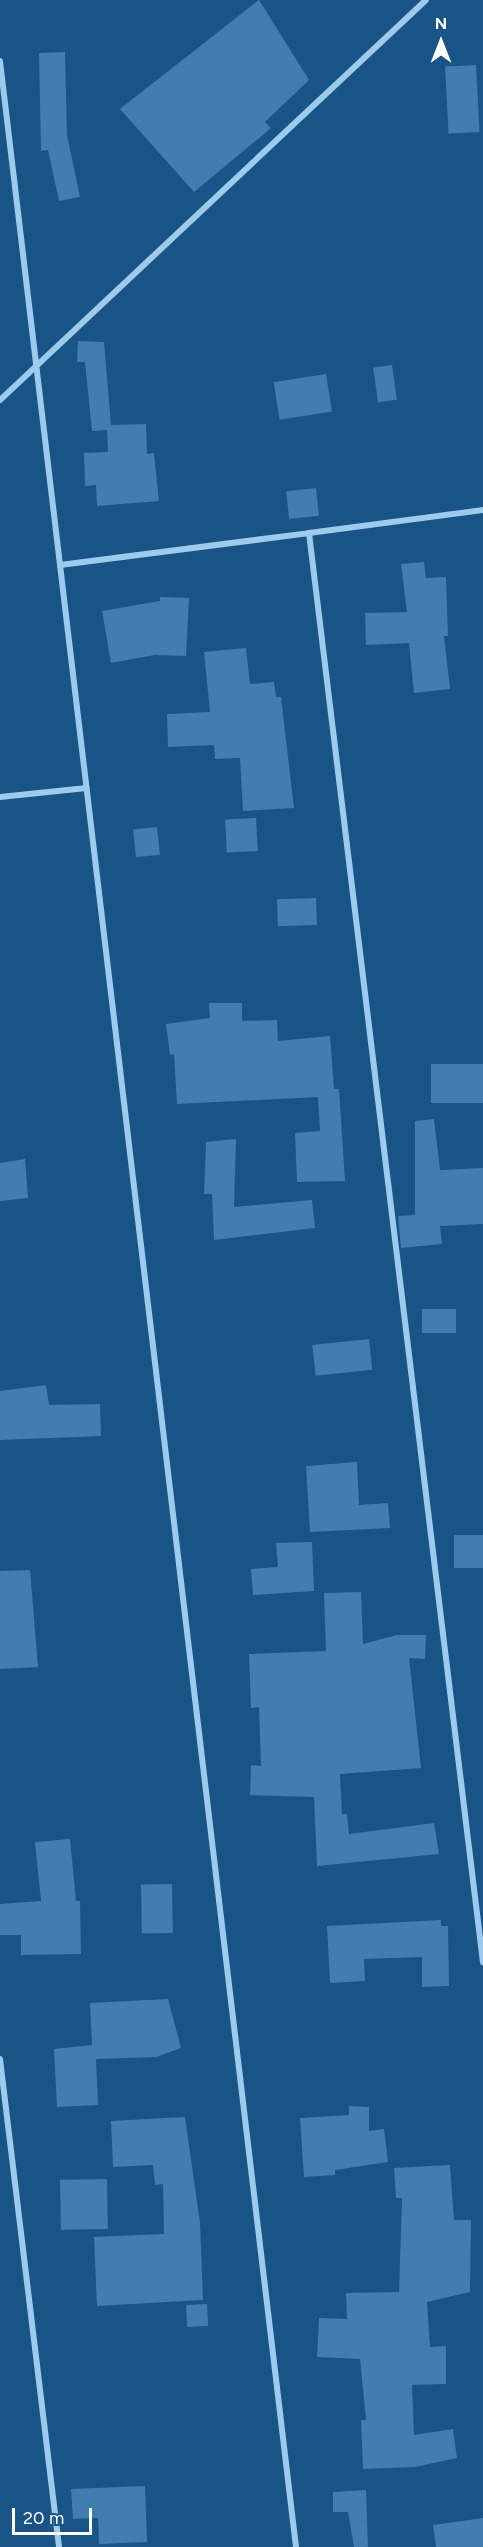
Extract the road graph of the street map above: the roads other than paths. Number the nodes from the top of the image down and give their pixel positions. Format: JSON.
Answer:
{"nodes":[{"id":1,"x":426,"y":0,"type":"edge"},
{"id":2,"x":0,"y":61,"type":"edge"},
{"id":3,"x":36,"y":365,"type":"junction"},
{"id":4,"x":0,"y":399,"type":"edge"},
{"id":5,"x":483,"y":510,"type":"edge"},
{"id":6,"x":309,"y":533,"type":"junction"},
{"id":7,"x":60,"y":565,"type":"junction"},
{"id":8,"x":87,"y":788,"type":"junction"},
{"id":9,"x":0,"y":796,"type":"edge"},
{"id":10,"x":483,"y":1962,"type":"edge"},
{"id":11,"x":0,"y":2059,"type":"edge"},
{"id":12,"x":59,"y":2547,"type":"edge"},
{"id":13,"x":296,"y":2547,"type":"edge"}],
"edges":[{"from":1,"to":3,"type":"street"},
{"from":2,"to":3,"type":"street"},
{"from":3,"to":4,"type":"street"},
{"from":3,"to":7,"type":"street"},
{"from":5,"to":6,"type":"street"},
{"from":6,"to":7,"type":"street"},
{"from":6,"to":10,"type":"street"},
{"from":7,"to":8,"type":"street"},
{"from":8,"to":9,"type":"street"},
{"from":8,"to":13,"type":"street"},
{"from":11,"to":12,"type":"street"}]}
